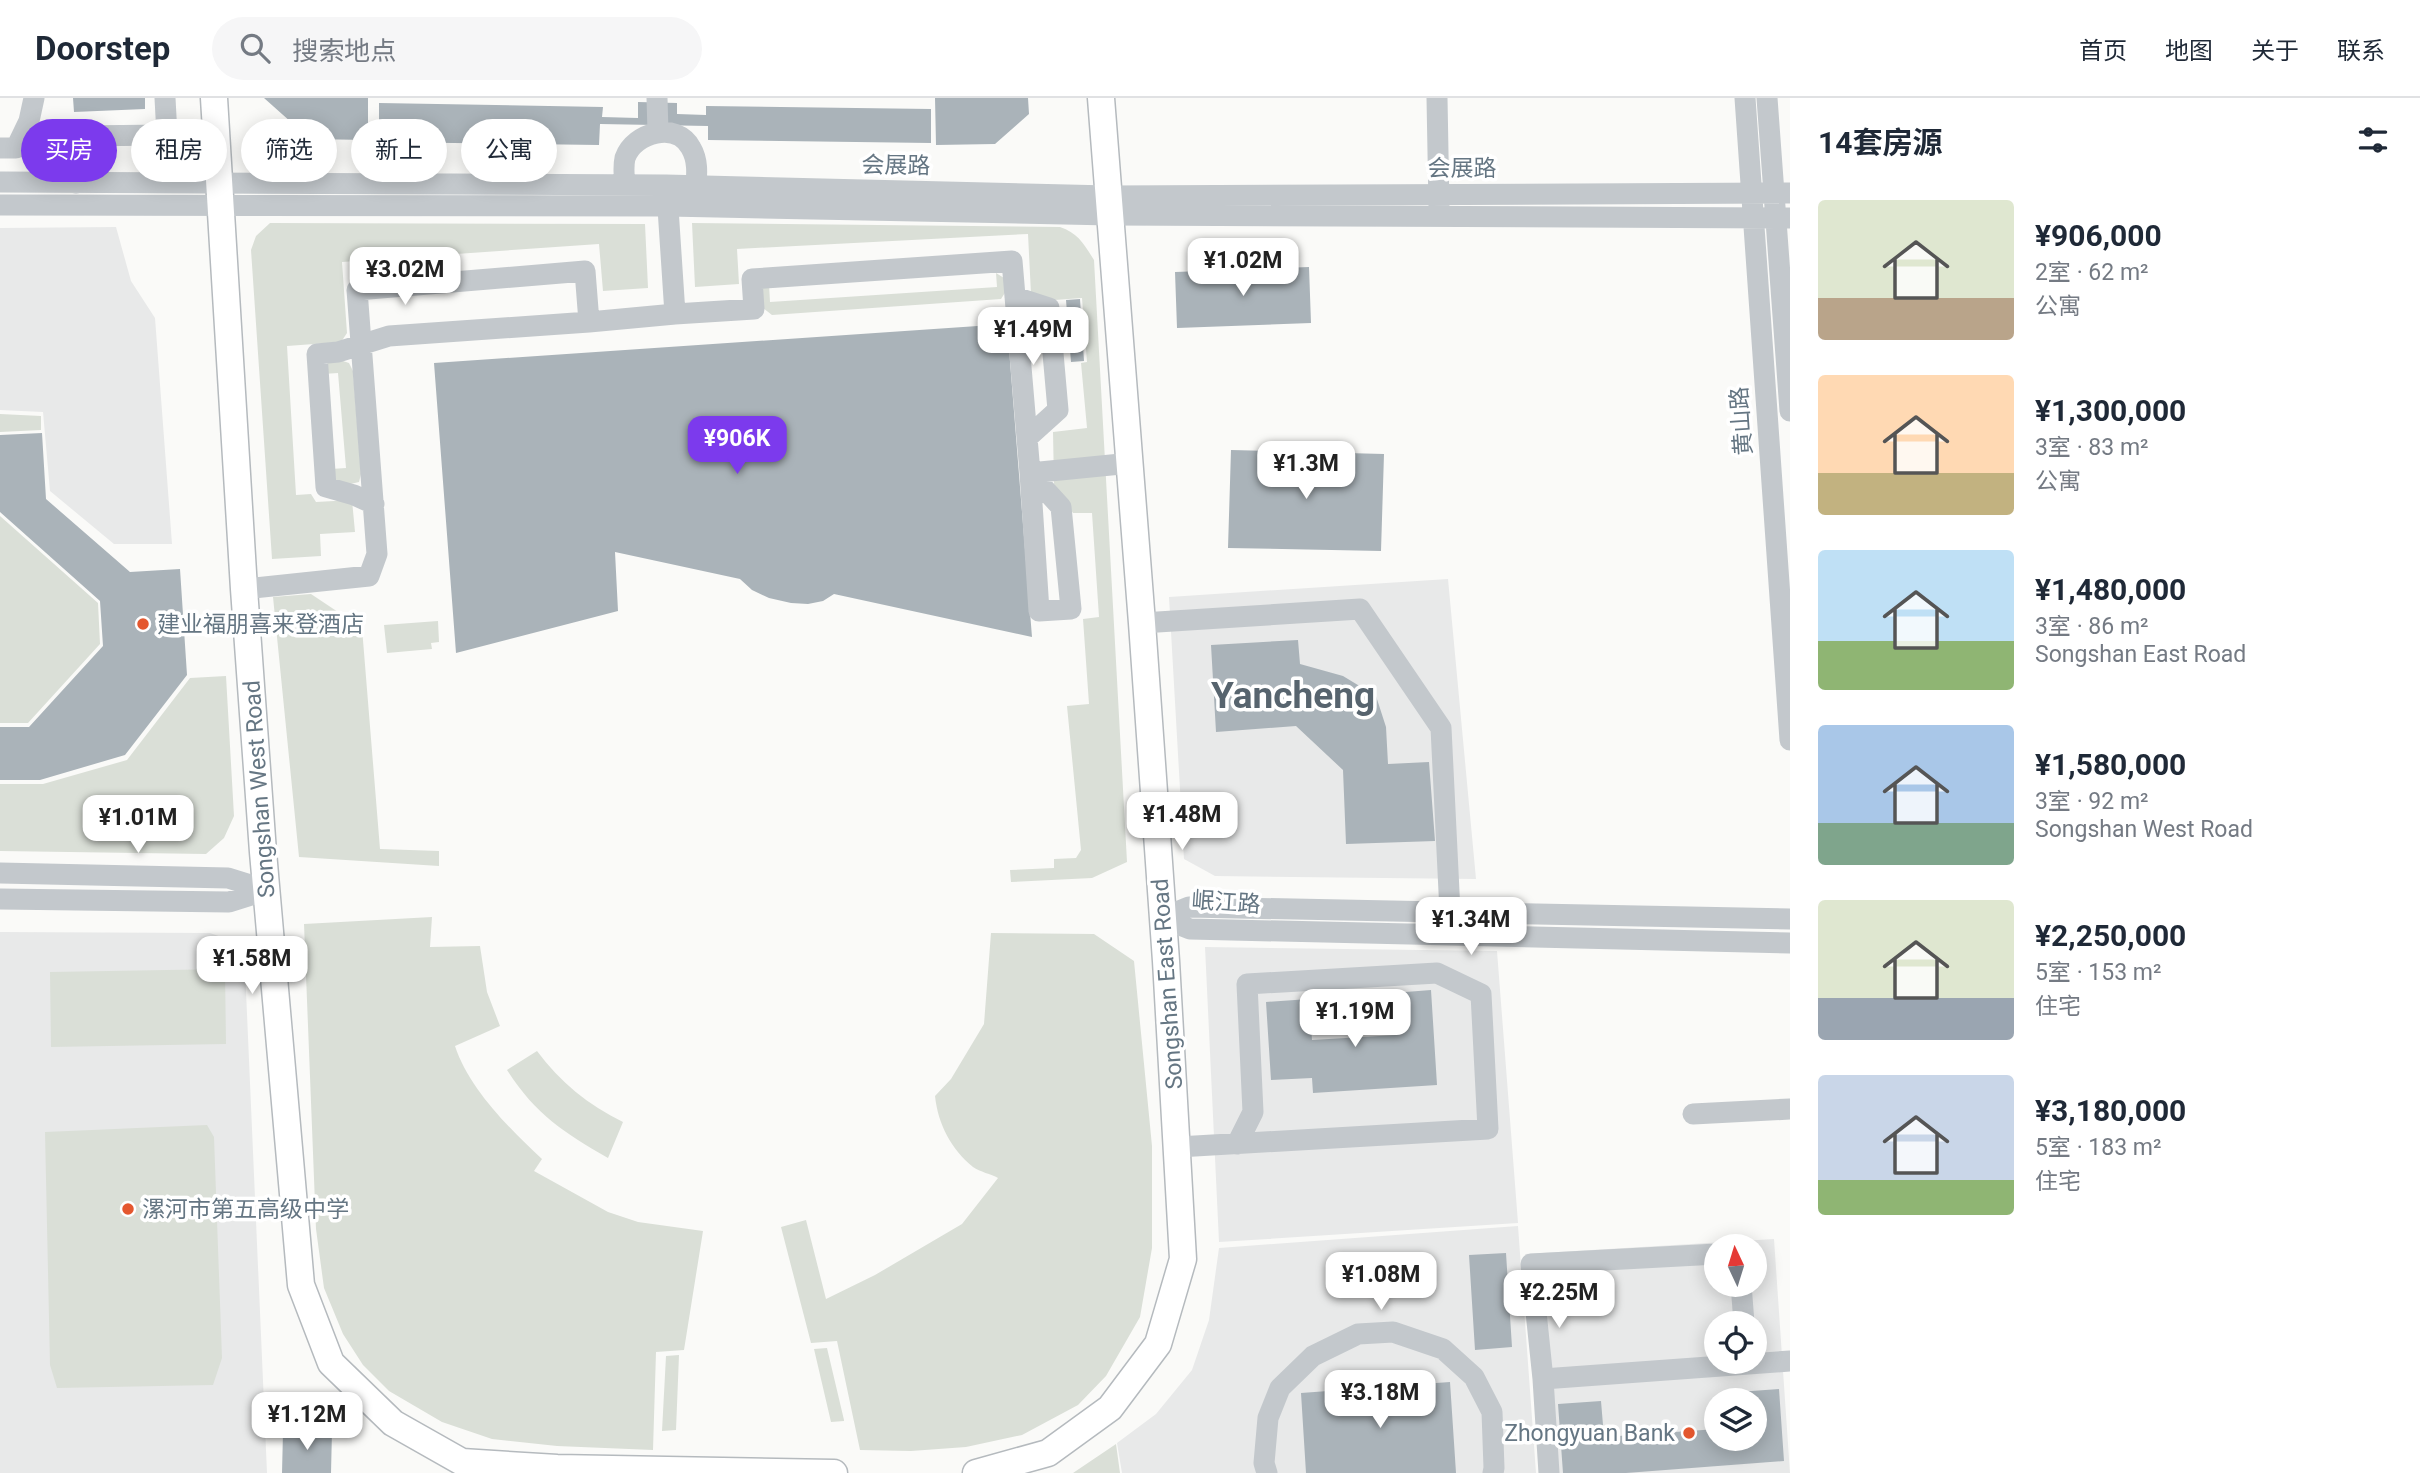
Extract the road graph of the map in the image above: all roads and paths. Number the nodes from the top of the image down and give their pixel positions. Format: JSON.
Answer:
{"nodes":[{"id":1,"x":34,"y":98,"type":"edge"},
{"id":2,"x":165,"y":98,"type":"edge"},
{"id":3,"x":214,"y":98,"type":"edge"},
{"id":4,"x":657,"y":98,"type":"edge"},
{"id":5,"x":1101,"y":98,"type":"edge"},
{"id":6,"x":1437,"y":98,"type":"edge"},
{"id":7,"x":1745,"y":98,"type":"edge"},
{"id":8,"x":1767,"y":98,"type":"edge"},
{"id":9,"x":658,"y":132,"type":"junction"},
{"id":10,"x":0,"y":148,"type":"edge"},
{"id":11,"x":0,"y":182,"type":"edge"},
{"id":12,"x":76,"y":183,"type":"junction"},
{"id":13,"x":625,"y":186,"type":"junction"},
{"id":14,"x":695,"y":186,"type":"junction"},
{"id":15,"x":1782,"y":193,"type":"edge"},
{"id":16,"x":1752,"y":194,"type":"junction"},
{"id":17,"x":221,"y":195,"type":"junction"},
{"id":18,"x":1438,"y":195,"type":"junction"},
{"id":19,"x":667,"y":196,"type":"junction"},
{"id":20,"x":0,"y":205,"type":"edge"},
{"id":21,"x":1110,"y":206,"type":"junction"},
{"id":22,"x":1439,"y":216,"type":"junction"},
{"id":23,"x":1772,"y":218,"type":"edge"},
{"id":24,"x":1015,"y":296,"type":"junction"},
{"id":25,"x":675,"y":314,"type":"junction"},
{"id":26,"x":589,"y":322,"type":"junction"},
{"id":27,"x":360,"y":344,"type":"junction"},
{"id":28,"x":1790,"y":411,"type":"edge"},
{"id":29,"x":1027,"y":438,"type":"junction"},
{"id":30,"x":1131,"y":463,"type":"junction"},
{"id":31,"x":1030,"y":473,"type":"junction"},
{"id":32,"x":374,"y":503,"type":"junction"},
{"id":33,"x":244,"y":589,"type":"junction"},
{"id":34,"x":1142,"y":624,"type":"junction"},
{"id":35,"x":1790,"y":740,"type":"edge"},
{"id":36,"x":0,"y":873,"type":"edge"},
{"id":37,"x":267,"y":890,"type":"junction"},
{"id":38,"x":0,"y":899,"type":"edge"},
{"id":39,"x":1450,"y":912,"type":"junction"},
{"id":40,"x":1162,"y":918,"type":"junction"},
{"id":41,"x":1790,"y":919,"type":"edge"},
{"id":42,"x":1790,"y":943,"type":"edge"},
{"id":43,"x":1790,"y":1109,"type":"edge"},
{"id":44,"x":1693,"y":1114,"type":"dead end"},
{"id":45,"x":1237,"y":1144,"type":"junction"},
{"id":46,"x":1178,"y":1147,"type":"junction"},
{"id":47,"x":1704,"y":1255,"type":"edge"},
{"id":48,"x":1790,"y":1361,"type":"edge"},
{"id":49,"x":1767,"y":1362,"type":"edge"},
{"id":50,"x":1704,"y":1366,"type":"edge"},
{"id":51,"x":1543,"y":1378,"type":"junction"},
{"id":52,"x":734,"y":1472,"type":"edge"},
{"id":53,"x":785,"y":1473,"type":"edge"},
{"id":54,"x":834,"y":1473,"type":"edge"},
{"id":55,"x":976,"y":1473,"type":"edge"},
{"id":56,"x":1268,"y":1473,"type":"edge"},
{"id":57,"x":1493,"y":1473,"type":"edge"},
{"id":58,"x":1549,"y":1473,"type":"edge"}],
"edges":[{"from":1,"to":10,"type":"street"},
{"from":2,"to":12,"type":"street"},
{"from":3,"to":17,"type":"main road","name":"Songshan West Road"},
{"from":4,"to":9,"type":"street"},
{"from":5,"to":21,"type":"main road","name":"Songshan East Road"},
{"from":6,"to":18,"type":"street"},
{"from":7,"to":16,"type":"street","name":"黄山路"},
{"from":8,"to":15,"type":"street","name":"黄山路"},
{"from":9,"to":13,"type":"street"},
{"from":9,"to":14,"type":"street"},
{"from":11,"to":12,"type":"street","name":"会展路"},
{"from":12,"to":17,"type":"street","name":"会展路"},
{"from":13,"to":17,"type":"street","name":"会展路"},
{"from":13,"to":19,"type":"street","name":"会展路"},
{"from":14,"to":19,"type":"street","name":"会展路"},
{"from":14,"to":21,"type":"street","name":"会展路"},
{"from":15,"to":16,"type":"street","name":"会展路"},
{"from":15,"to":23,"type":"street","name":"黄山路"},
{"from":16,"to":18,"type":"street","name":"会展路"},
{"from":16,"to":23,"type":"street","name":"黄山路"},
{"from":17,"to":19,"type":"street","name":"会展路"},
{"from":17,"to":20,"type":"street","name":"会展路"},
{"from":17,"to":33,"type":"main road","name":"Songshan West Road"},
{"from":18,"to":21,"type":"street","name":"会展路"},
{"from":18,"to":22,"type":"street"},
{"from":19,"to":21,"type":"street","name":"会展路"},
{"from":19,"to":25,"type":"street"},
{"from":21,"to":22,"type":"street","name":"会展路"},
{"from":21,"to":30,"type":"main road","name":"Songshan East Road"},
{"from":22,"to":23,"type":"street","name":"会展路"},
{"from":23,"to":28,"type":"street","name":"黄山路"},
{"from":23,"to":35,"type":"street","name":"黄山路"},
{"from":24,"to":25,"type":"street"},
{"from":24,"to":29,"type":"street"},
{"from":24,"to":29,"type":"street"},
{"from":25,"to":26,"type":"street"},
{"from":26,"to":27,"type":"street"},
{"from":26,"to":27,"type":"street"},
{"from":27,"to":32,"type":"street"},
{"from":27,"to":32,"type":"street"},
{"from":29,"to":31,"type":"street"},
{"from":30,"to":31,"type":"street"},
{"from":30,"to":34,"type":"main road","name":"Songshan East Road"},
{"from":31,"to":31,"type":"street"},
{"from":32,"to":33,"type":"street"},
{"from":33,"to":37,"type":"main road","name":"Songshan West Road"},
{"from":34,"to":39,"type":"street"},
{"from":34,"to":40,"type":"main road","name":"Songshan East Road"},
{"from":36,"to":37,"type":"street"},
{"from":37,"to":38,"type":"street"},
{"from":37,"to":52,"type":"main road","name":"Songshan West Road"},
{"from":39,"to":40,"type":"street","name":"岷江路"},
{"from":39,"to":41,"type":"street","name":"岷江路"},
{"from":40,"to":42,"type":"street","name":"岷江路"},
{"from":40,"to":46,"type":"main road","name":"Songshan East Road"},
{"from":43,"to":44,"type":"street"},
{"from":45,"to":45,"type":"street"},
{"from":45,"to":46,"type":"street"},
{"from":46,"to":55,"type":"main road","name":"Songshan East Road"},
{"from":47,"to":51,"type":"street"},
{"from":48,"to":49,"type":"street"},
{"from":50,"to":51,"type":"street"},
{"from":51,"to":58,"type":"street"},
{"from":52,"to":53,"type":"main road","name":"Songshan West Road"},
{"from":53,"to":54,"type":"main road"},
{"from":56,"to":57,"type":"street"}]}
